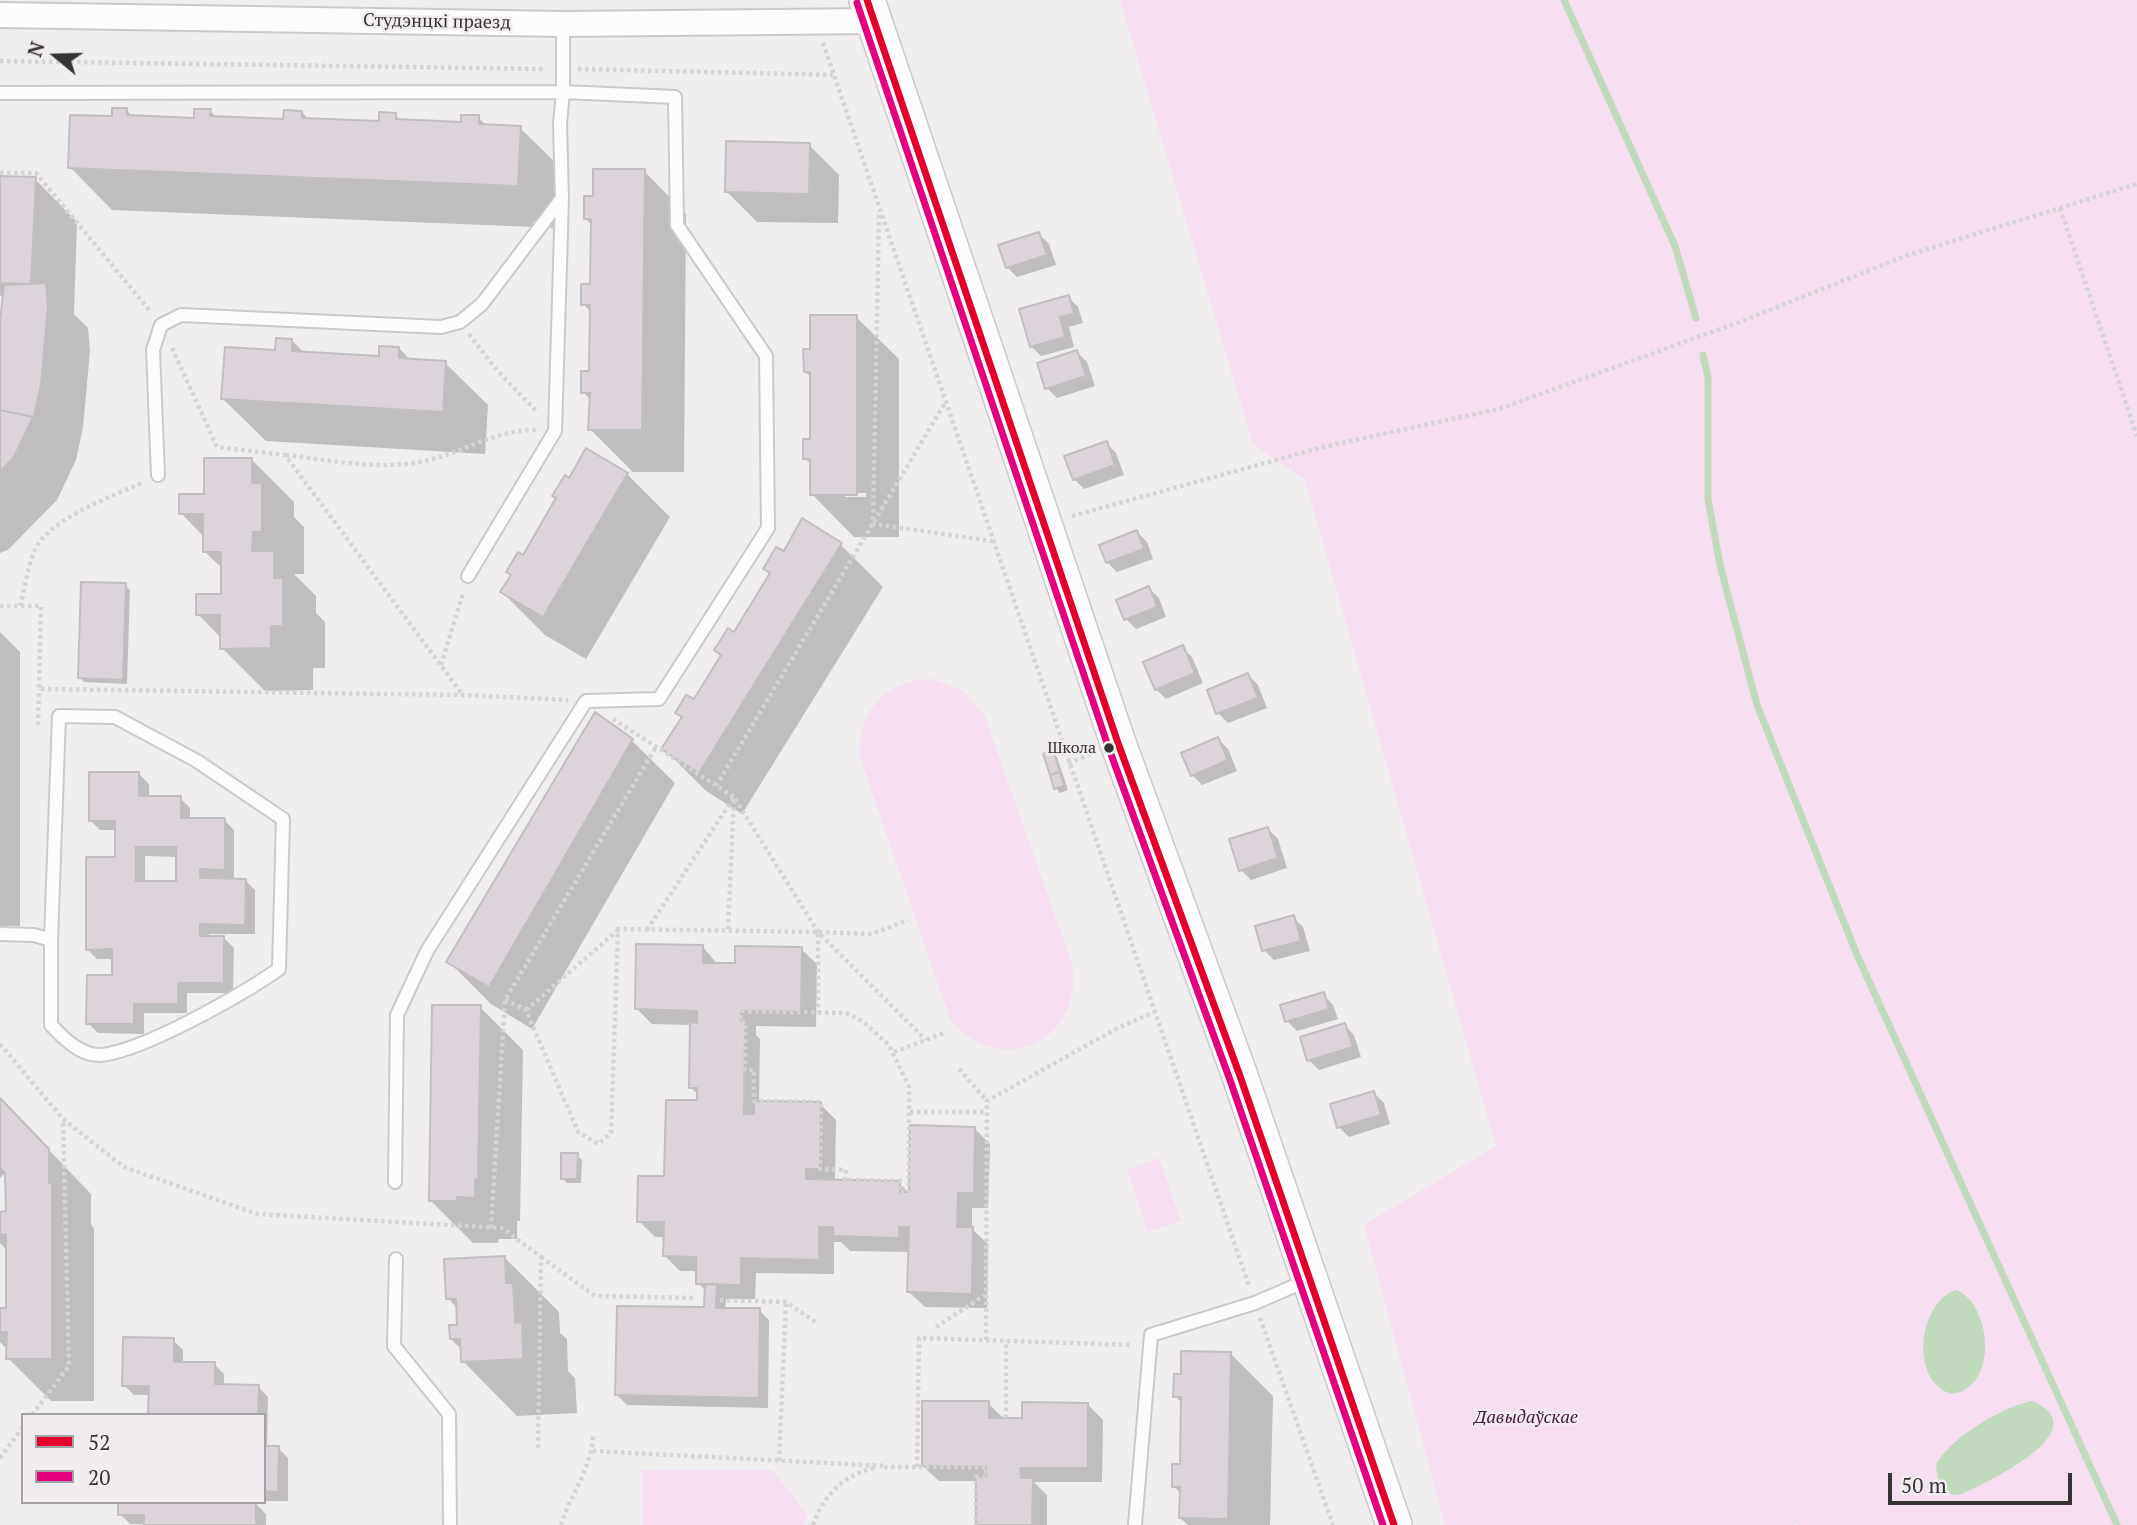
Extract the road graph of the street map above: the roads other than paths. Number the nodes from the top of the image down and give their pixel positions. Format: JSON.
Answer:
{"nodes":[{"id":1,"x":871,"y":10,"type":"edge"},
{"id":2,"x":0,"y":15,"type":"edge"},
{"id":3,"x":563,"y":24,"type":"junction"},
{"id":4,"x":563,"y":92,"type":"junction"},
{"id":5,"x":0,"y":93,"type":"edge"},
{"id":6,"x":562,"y":198,"type":"junction"},
{"id":7,"x":158,"y":475,"type":"road end"},
{"id":8,"x":468,"y":576,"type":"road end"},
{"id":9,"x":0,"y":934,"type":"edge"},
{"id":10,"x":51,"y":940,"type":"junction"},
{"id":11,"x":395,"y":1182,"type":"dead end"},
{"id":12,"x":396,"y":1259,"type":"dead end"},
{"id":13,"x":1308,"y":1280,"type":"junction"},
{"id":14,"x":450,"y":1525,"type":"edge"},
{"id":15,"x":1135,"y":1525,"type":"edge"},
{"id":16,"x":1394,"y":1525,"type":"edge"}],
"edges":[{"from":1,"to":3,"type":"street","name":"Студэнцкі праезд"},
{"from":1,"to":13,"type":"main road"},
{"from":2,"to":3,"type":"street","name":"Студэнцкі праезд"},
{"from":3,"to":4,"type":"lane"},
{"from":4,"to":5,"type":"lane"},
{"from":4,"to":6,"type":"lane"},
{"from":4,"to":11,"type":"lane"},
{"from":6,"to":7,"type":"lane"},
{"from":6,"to":8,"type":"lane"},
{"from":9,"to":10,"type":"lane"},
{"from":10,"to":10,"type":"lane"},
{"from":12,"to":14,"type":"lane"},
{"from":13,"to":15,"type":"lane"},
{"from":13,"to":16,"type":"main road"}]}
